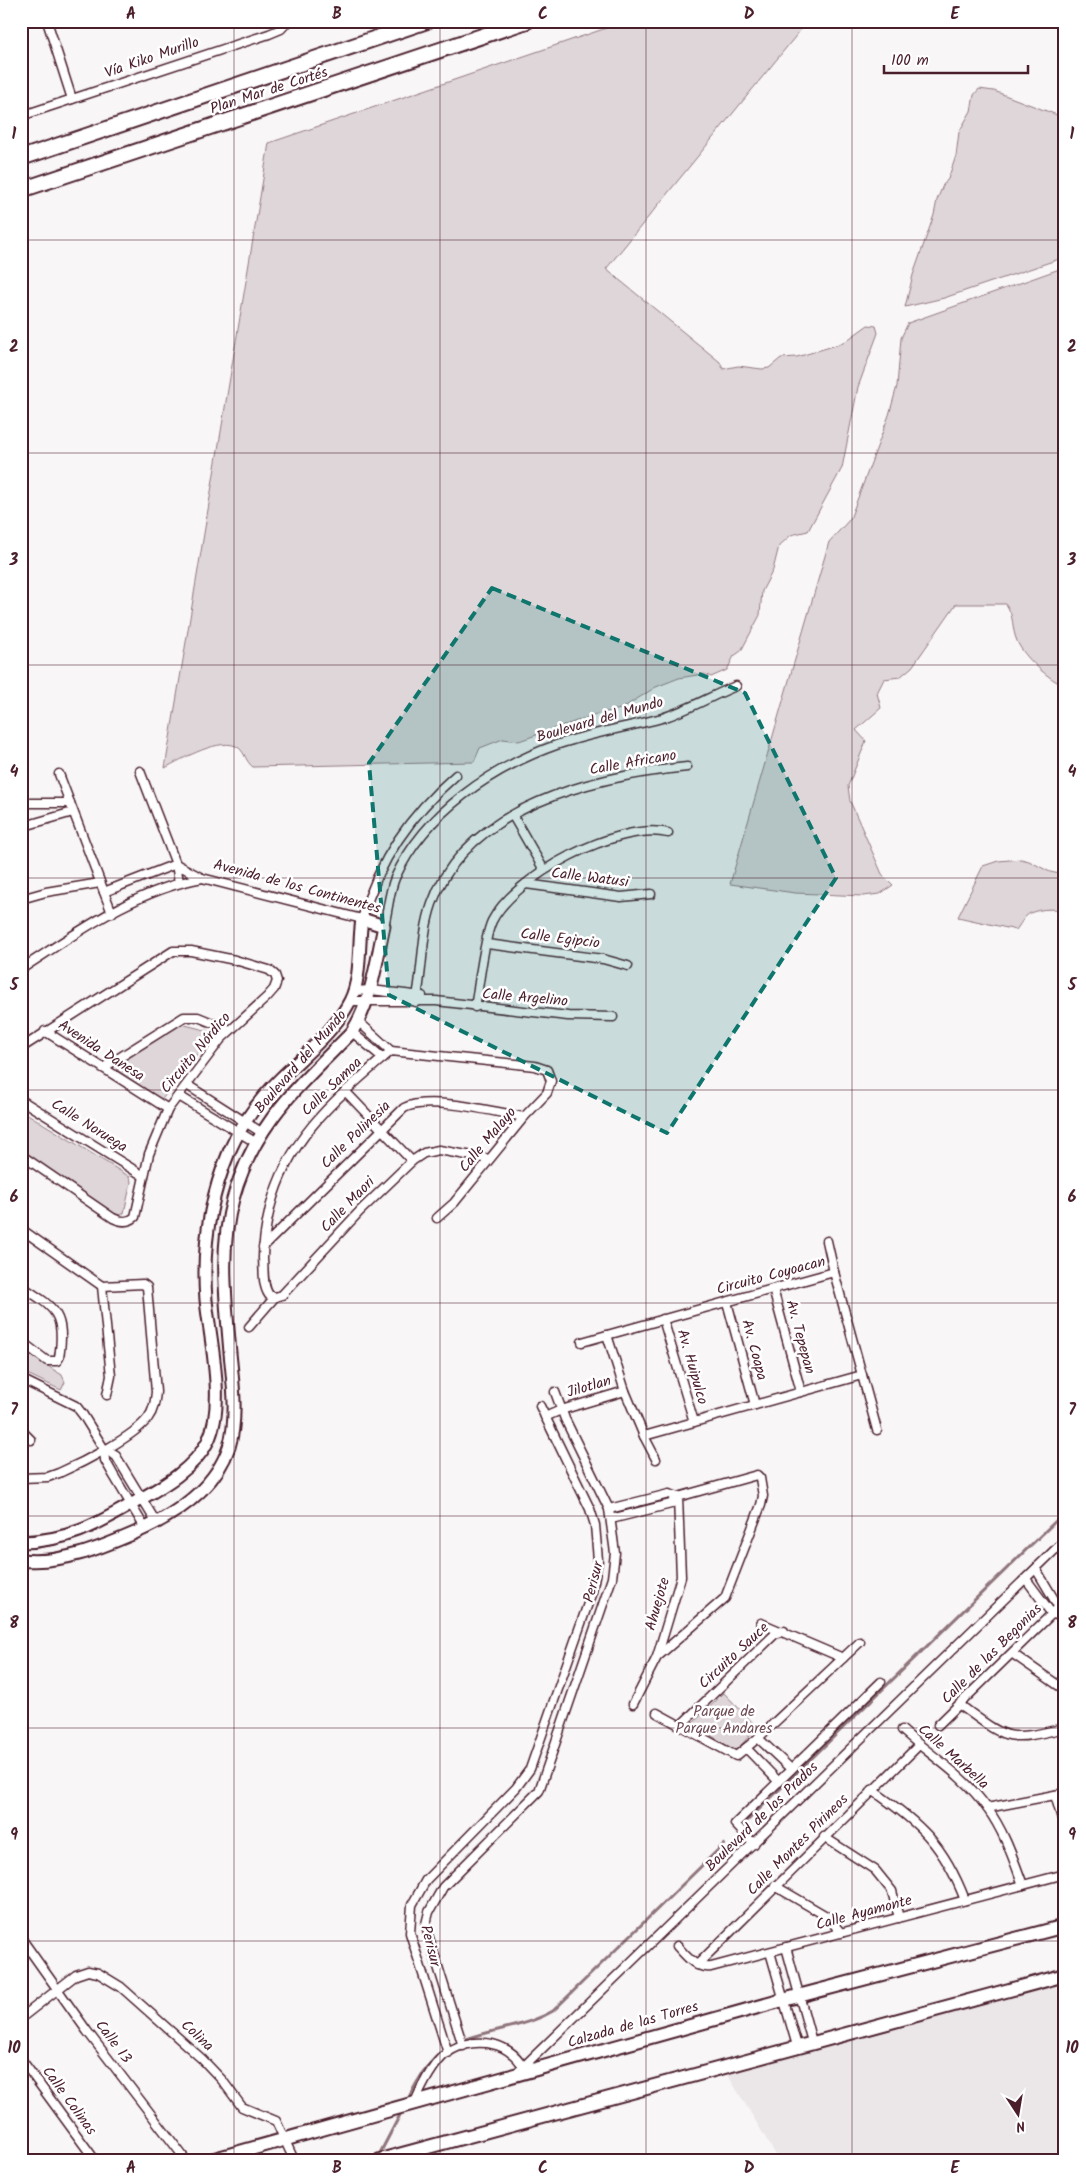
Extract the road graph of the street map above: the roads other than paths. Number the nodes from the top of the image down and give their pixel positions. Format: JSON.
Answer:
{"nodes":[{"id":1,"x":46,"y":21,"type":"edge"},
{"id":2,"x":288,"y":21,"type":"edge"},
{"id":3,"x":427,"y":21,"type":"edge"},
{"id":4,"x":527,"y":21,"type":"edge"},
{"id":5,"x":72,"y":99,"type":"junction"},
{"id":6,"x":21,"y":116,"type":"edge"},
{"id":7,"x":21,"y":158,"type":"edge"},
{"id":8,"x":21,"y":190,"type":"edge"},
{"id":9,"x":736,"y":686,"type":"dead end"},
{"id":10,"x":687,"y":767,"type":"dead end"},
{"id":11,"x":140,"y":771,"type":"dead end"},
{"id":12,"x":59,"y":774,"type":"dead end"},
{"id":13,"x":456,"y":775,"type":"dead end"},
{"id":14,"x":21,"y":803,"type":"edge"},
{"id":15,"x":70,"y":803,"type":"junction"},
{"id":16,"x":74,"y":812,"type":"junction"},
{"id":17,"x":513,"y":816,"type":"junction"},
{"id":18,"x":21,"y":828,"type":"edge"},
{"id":19,"x":668,"y":833,"type":"dead end"},
{"id":20,"x":176,"y":864,"type":"junction"},
{"id":21,"x":544,"y":870,"type":"junction"},
{"id":22,"x":202,"y":878,"type":"junction"},
{"id":23,"x":100,"y":882,"type":"junction"},
{"id":24,"x":179,"y":882,"type":"junction"},
{"id":25,"x":526,"y":884,"type":"junction"},
{"id":26,"x":104,"y":892,"type":"junction"},
{"id":27,"x":651,"y":894,"type":"dead end"},
{"id":28,"x":21,"y":899,"type":"edge"},
{"id":29,"x":112,"y":913,"type":"junction"},
{"id":30,"x":362,"y":919,"type":"junction"},
{"id":31,"x":384,"y":926,"type":"junction"},
{"id":32,"x":487,"y":944,"type":"junction"},
{"id":33,"x":21,"y":955,"type":"edge"},
{"id":34,"x":628,"y":966,"type":"dead end"},
{"id":35,"x":24,"y":967,"type":"edge"},
{"id":36,"x":370,"y":995,"type":"junction"},
{"id":37,"x":352,"y":996,"type":"junction"},
{"id":38,"x":417,"y":998,"type":"junction"},
{"id":39,"x":475,"y":1007,"type":"junction"},
{"id":40,"x":613,"y":1017,"type":"dead end"},
{"id":41,"x":358,"y":1021,"type":"junction"},
{"id":42,"x":230,"y":1030,"type":"junction"},
{"id":43,"x":45,"y":1031,"type":"junction"},
{"id":44,"x":352,"y":1032,"type":"junction"},
{"id":45,"x":21,"y":1048,"type":"edge"},
{"id":46,"x":391,"y":1051,"type":"junction"},
{"id":47,"x":383,"y":1058,"type":"junction"},
{"id":48,"x":103,"y":1068,"type":"junction"},
{"id":49,"x":187,"y":1085,"type":"junction"},
{"id":50,"x":345,"y":1091,"type":"junction"},
{"id":51,"x":179,"y":1096,"type":"junction"},
{"id":52,"x":21,"y":1100,"type":"edge"},
{"id":53,"x":168,"y":1108,"type":"junction"},
{"id":54,"x":524,"y":1117,"type":"junction"},
{"id":55,"x":242,"y":1127,"type":"junction"},
{"id":56,"x":382,"y":1129,"type":"junction"},
{"id":57,"x":258,"y":1137,"type":"junction"},
{"id":58,"x":21,"y":1155,"type":"edge"},
{"id":59,"x":489,"y":1159,"type":"junction"},
{"id":60,"x":412,"y":1161,"type":"junction"},
{"id":61,"x":142,"y":1175,"type":"junction"},
{"id":62,"x":437,"y":1218,"type":"dead end"},
{"id":63,"x":21,"y":1230,"type":"edge"},
{"id":64,"x":827,"y":1241,"type":"dead end"},
{"id":65,"x":263,"y":1247,"type":"junction"},
{"id":66,"x":834,"y":1272,"type":"junction"},
{"id":67,"x":21,"y":1286,"type":"edge"},
{"id":68,"x":102,"y":1286,"type":"junction"},
{"id":69,"x":773,"y":1289,"type":"junction"},
{"id":70,"x":275,"y":1297,"type":"junction"},
{"id":71,"x":727,"y":1302,"type":"junction"},
{"id":72,"x":663,"y":1319,"type":"junction"},
{"id":73,"x":249,"y":1327,"type":"dead end"},
{"id":74,"x":607,"y":1335,"type":"junction"},
{"id":75,"x":21,"y":1341,"type":"edge"},
{"id":76,"x":582,"y":1342,"type":"dead end"},
{"id":77,"x":862,"y":1375,"type":"junction"},
{"id":78,"x":21,"y":1379,"type":"edge"},
{"id":79,"x":625,"y":1391,"type":"junction"},
{"id":80,"x":555,"y":1392,"type":"dead end"},
{"id":81,"x":801,"y":1392,"type":"junction"},
{"id":82,"x":107,"y":1395,"type":"dead end"},
{"id":83,"x":755,"y":1405,"type":"junction"},
{"id":84,"x":540,"y":1406,"type":"dead end"},
{"id":85,"x":561,"y":1410,"type":"junction"},
{"id":86,"x":545,"y":1417,"type":"junction"},
{"id":87,"x":694,"y":1422,"type":"junction"},
{"id":88,"x":21,"y":1430,"type":"edge"},
{"id":89,"x":877,"y":1430,"type":"dead end"},
{"id":90,"x":644,"y":1436,"type":"junction"},
{"id":91,"x":31,"y":1440,"type":"dead end"},
{"id":92,"x":208,"y":1441,"type":"junction"},
{"id":93,"x":229,"y":1448,"type":"junction"},
{"id":94,"x":104,"y":1449,"type":"junction"},
{"id":95,"x":656,"y":1459,"type":"dead end"},
{"id":96,"x":125,"y":1470,"type":"junction"},
{"id":97,"x":114,"y":1476,"type":"junction"},
{"id":98,"x":21,"y":1478,"type":"edge"},
{"id":99,"x":678,"y":1497,"type":"junction"},
{"id":100,"x":143,"y":1498,"type":"junction"},
{"id":101,"x":130,"y":1505,"type":"junction"},
{"id":102,"x":610,"y":1509,"type":"junction"},
{"id":103,"x":611,"y":1519,"type":"junction"},
{"id":104,"x":156,"y":1522,"type":"junction"},
{"id":105,"x":145,"y":1528,"type":"junction"},
{"id":106,"x":1065,"y":1540,"type":"edge"},
{"id":107,"x":21,"y":1542,"type":"edge"},
{"id":108,"x":21,"y":1560,"type":"edge"},
{"id":109,"x":1036,"y":1569,"type":"junction"},
{"id":110,"x":1026,"y":1579,"type":"junction"},
{"id":111,"x":1062,"y":1604,"type":"edge"},
{"id":112,"x":1052,"y":1614,"type":"junction"},
{"id":113,"x":1064,"y":1616,"type":"edge"},
{"id":114,"x":761,"y":1623,"type":"dead end"},
{"id":115,"x":784,"y":1632,"type":"junction"},
{"id":116,"x":860,"y":1642,"type":"dead end"},
{"id":117,"x":1013,"y":1654,"type":"junction"},
{"id":118,"x":657,"y":1657,"type":"junction"},
{"id":119,"x":843,"y":1658,"type":"junction"},
{"id":120,"x":881,"y":1682,"type":"dead end"},
{"id":121,"x":1065,"y":1690,"type":"edge"},
{"id":122,"x":633,"y":1704,"type":"dead end"},
{"id":123,"x":960,"y":1705,"type":"junction"},
{"id":124,"x":657,"y":1713,"type":"dead end"},
{"id":125,"x":681,"y":1725,"type":"junction"},
{"id":126,"x":938,"y":1726,"type":"dead end"},
{"id":127,"x":1065,"y":1728,"type":"edge"},
{"id":128,"x":902,"y":1730,"type":"dead end"},
{"id":129,"x":758,"y":1738,"type":"junction"},
{"id":130,"x":919,"y":1745,"type":"junction"},
{"id":131,"x":746,"y":1748,"type":"junction"},
{"id":132,"x":534,"y":1759,"type":"junction"},
{"id":133,"x":549,"y":1764,"type":"junction"},
{"id":134,"x":792,"y":1769,"type":"junction"},
{"id":135,"x":779,"y":1782,"type":"junction"},
{"id":136,"x":872,"y":1790,"type":"junction"},
{"id":137,"x":1065,"y":1792,"type":"edge"},
{"id":138,"x":1055,"y":1795,"type":"junction"},
{"id":139,"x":987,"y":1808,"type":"junction"},
{"id":140,"x":1065,"y":1829,"type":"edge"},
{"id":141,"x":471,"y":1835,"type":"junction"},
{"id":142,"x":824,"y":1838,"type":"junction"},
{"id":143,"x":754,"y":1844,"type":"junction"},
{"id":144,"x":484,"y":1846,"type":"junction"},
{"id":145,"x":1065,"y":1874,"type":"edge"},
{"id":146,"x":1024,"y":1885,"type":"junction"},
{"id":147,"x":776,"y":1886,"type":"junction"},
{"id":148,"x":965,"y":1900,"type":"junction"},
{"id":149,"x":899,"y":1918,"type":"junction"},
{"id":150,"x":1065,"y":1926,"type":"edge"},
{"id":151,"x":841,"y":1933,"type":"junction"},
{"id":152,"x":21,"y":1938,"type":"edge"},
{"id":153,"x":677,"y":1946,"type":"dead end"},
{"id":154,"x":786,"y":1947,"type":"junction"},
{"id":155,"x":770,"y":1952,"type":"junction"},
{"id":156,"x":697,"y":1965,"type":"junction"},
{"id":157,"x":1065,"y":1975,"type":"edge"},
{"id":158,"x":58,"y":1989,"type":"junction"},
{"id":159,"x":799,"y":1996,"type":"junction"},
{"id":160,"x":783,"y":2000,"type":"junction"},
{"id":161,"x":21,"y":2018,"type":"edge"},
{"id":162,"x":812,"y":2042,"type":"junction"},
{"id":163,"x":463,"y":2046,"type":"junction"},
{"id":164,"x":797,"y":2046,"type":"junction"},
{"id":165,"x":448,"y":2053,"type":"junction"},
{"id":166,"x":21,"y":2059,"type":"edge"},
{"id":167,"x":519,"y":2071,"type":"junction"},
{"id":168,"x":415,"y":2102,"type":"junction"},
{"id":169,"x":286,"y":2139,"type":"junction"},
{"id":170,"x":96,"y":2160,"type":"edge"},
{"id":171,"x":186,"y":2160,"type":"edge"},
{"id":172,"x":211,"y":2160,"type":"edge"},
{"id":173,"x":294,"y":2160,"type":"edge"},
{"id":174,"x":380,"y":2160,"type":"edge"}],
"edges":[{"from":1,"to":5,"type":"street"},
{"from":2,"to":5,"type":"street","name":"Vía Kiko Murillo"},
{"from":3,"to":7,"type":"highway","name":"Plan Mar de Cortés"},
{"from":4,"to":8,"type":"highway","name":"Plan Mar de Cortés"},
{"from":5,"to":6,"type":"street","name":"Vía Kiko Murillo"},
{"from":9,"to":31,"type":"street","name":"Boulevard del Mundo"},
{"from":10,"to":17,"type":"street","name":"Calle Africano"},
{"from":11,"to":20,"type":"street"},
{"from":12,"to":15,"type":"street"},
{"from":13,"to":30,"type":"street","name":"Boulevard del Mundo"},
{"from":14,"to":15,"type":"street"},
{"from":15,"to":16,"type":"street"},
{"from":16,"to":18,"type":"street"},
{"from":16,"to":23,"type":"street"},
{"from":17,"to":21,"type":"street"},
{"from":17,"to":38,"type":"street","name":"Calle Africano"},
{"from":19,"to":21,"type":"street"},
{"from":20,"to":22,"type":"street","name":"Avenida de los Continentes"},
{"from":20,"to":24,"type":"street"},
{"from":20,"to":26,"type":"street"},
{"from":21,"to":25,"type":"street"},
{"from":22,"to":24,"type":"street","name":"Avenida de los Continentes"},
{"from":22,"to":30,"type":"street","name":"Avenida de los Continentes"},
{"from":23,"to":26,"type":"street"},
{"from":23,"to":28,"type":"street"},
{"from":24,"to":29,"type":"street","name":"Avenida de los Continentes"},
{"from":25,"to":27,"type":"street","name":"Calle Watusi"},
{"from":25,"to":32,"type":"street"},
{"from":26,"to":29,"type":"street"},
{"from":29,"to":35,"type":"street","name":"Avenida de los Continentes"},
{"from":30,"to":31,"type":"street","name":"Avenida de los Continentes"},
{"from":30,"to":37,"type":"street","name":"Boulevard del Mundo"},
{"from":31,"to":36,"type":"street","name":"Boulevard del Mundo"},
{"from":32,"to":34,"type":"street","name":"Calle Egipcio"},
{"from":32,"to":39,"type":"street"},
{"from":33,"to":35,"type":"street"},
{"from":36,"to":37,"type":"street","name":"Calle Argelino"},
{"from":36,"to":38,"type":"street","name":"Calle Argelino"},
{"from":36,"to":41,"type":"street","name":"Boulevard del Mundo"},
{"from":37,"to":55,"type":"street","name":"Boulevard del Mundo"},
{"from":38,"to":39,"type":"street","name":"Calle Argelino"},
{"from":39,"to":40,"type":"street","name":"Calle Argelino"},
{"from":41,"to":44,"type":"street","name":"Boulevard del Mundo"},
{"from":41,"to":46,"type":"street"},
{"from":42,"to":43,"type":"street","name":"Circuito Nórdico"},
{"from":42,"to":48,"type":"street"},
{"from":42,"to":49,"type":"street","name":"Circuito Nórdico"},
{"from":43,"to":45,"type":"street","name":"Circuito Nórdico"},
{"from":43,"to":48,"type":"street","name":"Avenida Danesa"},
{"from":44,"to":47,"type":"street"},
{"from":44,"to":57,"type":"street","name":"Boulevard del Mundo"},
{"from":46,"to":47,"type":"street","name":"Calle Samoa"},
{"from":46,"to":54,"type":"street","name":"Calle Malayo"},
{"from":47,"to":50,"type":"street","name":"Calle Samoa"},
{"from":48,"to":53,"type":"street","name":"Avenida Danesa"},
{"from":49,"to":51,"type":"street","name":"Circuito Nórdico"},
{"from":49,"to":55,"type":"street"},
{"from":50,"to":56,"type":"street"},
{"from":50,"to":65,"type":"street","name":"Calle Samoa"},
{"from":51,"to":53,"type":"street","name":"Circuito Nórdico"},
{"from":51,"to":55,"type":"street"},
{"from":52,"to":61,"type":"street","name":"Calle Noruega"},
{"from":53,"to":61,"type":"street","name":"Circuito Nórdico"},
{"from":54,"to":56,"type":"street","name":"Calle Polinesia"},
{"from":54,"to":59,"type":"street","name":"Calle Malayo"},
{"from":55,"to":57,"type":"street"},
{"from":55,"to":92,"type":"street","name":"Boulevard del Mundo"},
{"from":56,"to":60,"type":"street"},
{"from":56,"to":65,"type":"street","name":"Calle Polinesia"},
{"from":57,"to":93,"type":"street","name":"Boulevard del Mundo"},
{"from":58,"to":61,"type":"street","name":"Circuito Nórdico"},
{"from":59,"to":60,"type":"street","name":"Calle Maori"},
{"from":59,"to":62,"type":"street","name":"Calle Malayo"},
{"from":60,"to":70,"type":"street","name":"Calle Maori"},
{"from":63,"to":68,"type":"street"},
{"from":64,"to":66,"type":"street"},
{"from":65,"to":70,"type":"street","name":"Calle Samoa"},
{"from":66,"to":69,"type":"street","name":"Circuito Coyoacan"},
{"from":66,"to":77,"type":"street","name":"Circuito Coyoacan"},
{"from":67,"to":75,"type":"street"},
{"from":68,"to":82,"type":"street"},
{"from":68,"to":94,"type":"street"},
{"from":69,"to":71,"type":"street","name":"Circuito Coyoacan"},
{"from":69,"to":81,"type":"street","name":"Av. Tepepan"},
{"from":70,"to":73,"type":"street","name":"Calle Maori"},
{"from":71,"to":72,"type":"street","name":"Circuito Coyoacan"},
{"from":71,"to":83,"type":"street","name":"Av. Coapa"},
{"from":72,"to":74,"type":"street","name":"Circuito Coyoacan"},
{"from":72,"to":87,"type":"street","name":"Av. Huipulco"},
{"from":74,"to":76,"type":"street","name":"Circuito Coyoacan"},
{"from":74,"to":79,"type":"street"},
{"from":77,"to":81,"type":"street"},
{"from":77,"to":89,"type":"street","name":"Circuito Coyoacan"},
{"from":78,"to":94,"type":"street"},
{"from":79,"to":85,"type":"street","name":"Jilotlan"},
{"from":79,"to":90,"type":"street"},
{"from":80,"to":85,"type":"street","name":"Perisur"},
{"from":81,"to":83,"type":"street"},
{"from":83,"to":87,"type":"street"},
{"from":84,"to":86,"type":"street","name":"Perisur"},
{"from":85,"to":86,"type":"street"},
{"from":85,"to":102,"type":"street","name":"Perisur"},
{"from":86,"to":132,"type":"street","name":"Perisur"},
{"from":87,"to":90,"type":"street"},
{"from":88,"to":91,"type":"street"},
{"from":90,"to":95,"type":"street"},
{"from":92,"to":93,"type":"street"},
{"from":92,"to":100,"type":"street","name":"Boulevard del Mundo"},
{"from":93,"to":104,"type":"street","name":"Boulevard del Mundo"},
{"from":94,"to":96,"type":"street"},
{"from":94,"to":97,"type":"street"},
{"from":94,"to":98,"type":"street"},
{"from":96,"to":97,"type":"street"},
{"from":96,"to":100,"type":"street"},
{"from":97,"to":101,"type":"street"},
{"from":99,"to":102,"type":"street"},
{"from":99,"to":103,"type":"street"},
{"from":99,"to":118,"type":"street","name":"Ahuejote"},
{"from":99,"to":118,"type":"street"},
{"from":100,"to":101,"type":"street","name":"Boulevard del Mundo"},
{"from":100,"to":104,"type":"street"},
{"from":101,"to":105,"type":"street"},
{"from":101,"to":107,"type":"street","name":"Boulevard del Mundo"},
{"from":102,"to":103,"type":"street","name":"Perisur"},
{"from":103,"to":133,"type":"street","name":"Perisur"},
{"from":104,"to":105,"type":"street","name":"Boulevard del Mundo"},
{"from":105,"to":108,"type":"street","name":"Boulevard del Mundo"},
{"from":106,"to":109,"type":"street","name":"Boulevard de los Prados"},
{"from":109,"to":110,"type":"street","name":"Boulevard de los Prados"},
{"from":109,"to":111,"type":"street"},
{"from":110,"to":112,"type":"street"},
{"from":110,"to":143,"type":"street","name":"Boulevard de los Prados"},
{"from":111,"to":112,"type":"street","name":"Calle de las Begonias"},
{"from":111,"to":113,"type":"street"},
{"from":112,"to":113,"type":"street"},
{"from":112,"to":117,"type":"street","name":"Calle de las Begonias"},
{"from":114,"to":115,"type":"street","name":"Circuito Sauce"},
{"from":115,"to":119,"type":"street","name":"Circuito Sauce"},
{"from":115,"to":125,"type":"street","name":"Circuito Sauce"},
{"from":116,"to":119,"type":"street"},
{"from":117,"to":121,"type":"street"},
{"from":117,"to":123,"type":"street","name":"Calle de las Begonias"},
{"from":118,"to":122,"type":"street"},
{"from":119,"to":129,"type":"street"},
{"from":120,"to":134,"type":"street","name":"Boulevard de los Prados"},
{"from":123,"to":126,"type":"street","name":"Calle de las Begonias"},
{"from":123,"to":127,"type":"street"},
{"from":124,"to":125,"type":"street"},
{"from":125,"to":131,"type":"street"},
{"from":128,"to":130,"type":"street","name":"Calle Marbella"},
{"from":129,"to":131,"type":"street"},
{"from":129,"to":134,"type":"street"},
{"from":130,"to":136,"type":"street","name":"Calle Montes Pirineos"},
{"from":130,"to":139,"type":"street","name":"Calle Marbella"},
{"from":131,"to":135,"type":"street"},
{"from":132,"to":133,"type":"street"},
{"from":132,"to":141,"type":"street","name":"Perisur"},
{"from":133,"to":144,"type":"street","name":"Perisur"},
{"from":134,"to":135,"type":"street","name":"Boulevard de los Prados"},
{"from":135,"to":143,"type":"street","name":"Boulevard de los Prados"},
{"from":136,"to":142,"type":"street","name":"Calle Montes Pirineos"},
{"from":136,"to":148,"type":"street"},
{"from":137,"to":138,"type":"street"},
{"from":138,"to":139,"type":"street"},
{"from":138,"to":140,"type":"street"},
{"from":139,"to":146,"type":"street","name":"Calle Marbella"},
{"from":141,"to":144,"type":"street"},
{"from":141,"to":165,"type":"street","name":"Perisur"},
{"from":142,"to":147,"type":"street","name":"Calle Montes Pirineos"},
{"from":142,"to":149,"type":"street"},
{"from":143,"to":167,"type":"street","name":"Boulevard de los Prados"},
{"from":144,"to":163,"type":"street","name":"Perisur"},
{"from":145,"to":146,"type":"street","name":"Calle Ayamonte"},
{"from":146,"to":148,"type":"street","name":"Calle Ayamonte"},
{"from":147,"to":151,"type":"street"},
{"from":147,"to":156,"type":"street","name":"Calle Montes Pirineos"},
{"from":148,"to":149,"type":"street","name":"Calle Ayamonte"},
{"from":149,"to":151,"type":"street","name":"Calle Ayamonte"},
{"from":150,"to":159,"type":"main road","name":"Calzada de las Torres"},
{"from":151,"to":154,"type":"street","name":"Calle Ayamonte"},
{"from":152,"to":158,"type":"street","name":"Calle 13"},
{"from":153,"to":156,"type":"street"},
{"from":154,"to":155,"type":"street","name":"Calle Ayamonte"},
{"from":154,"to":159,"type":"street"},
{"from":155,"to":156,"type":"street","name":"Calle Ayamonte"},
{"from":155,"to":160,"type":"street"},
{"from":157,"to":162,"type":"main road"},
{"from":158,"to":161,"type":"street"},
{"from":158,"to":169,"type":"street","name":"Colina"},
{"from":158,"to":171,"type":"street","name":"Calle 13"},
{"from":159,"to":160,"type":"main road","name":"Calzada de las Torres"},
{"from":159,"to":162,"type":"street"},
{"from":160,"to":164,"type":"street"},
{"from":160,"to":167,"type":"main road","name":"Calzada de las Torres"},
{"from":162,"to":164,"type":"main road"},
{"from":163,"to":165,"type":"street"},
{"from":163,"to":167,"type":"street"},
{"from":164,"to":174,"type":"main road"},
{"from":165,"to":168,"type":"street"},
{"from":166,"to":170,"type":"street","name":"Calle Colinas"},
{"from":167,"to":168,"type":"main road","name":"Calzada de las Torres"},
{"from":168,"to":169,"type":"main road","name":"Calzada de las Torres"},
{"from":169,"to":172,"type":"main road","name":"Calzada de las Torres"},
{"from":169,"to":173,"type":"street","name":"Colina"}]}
